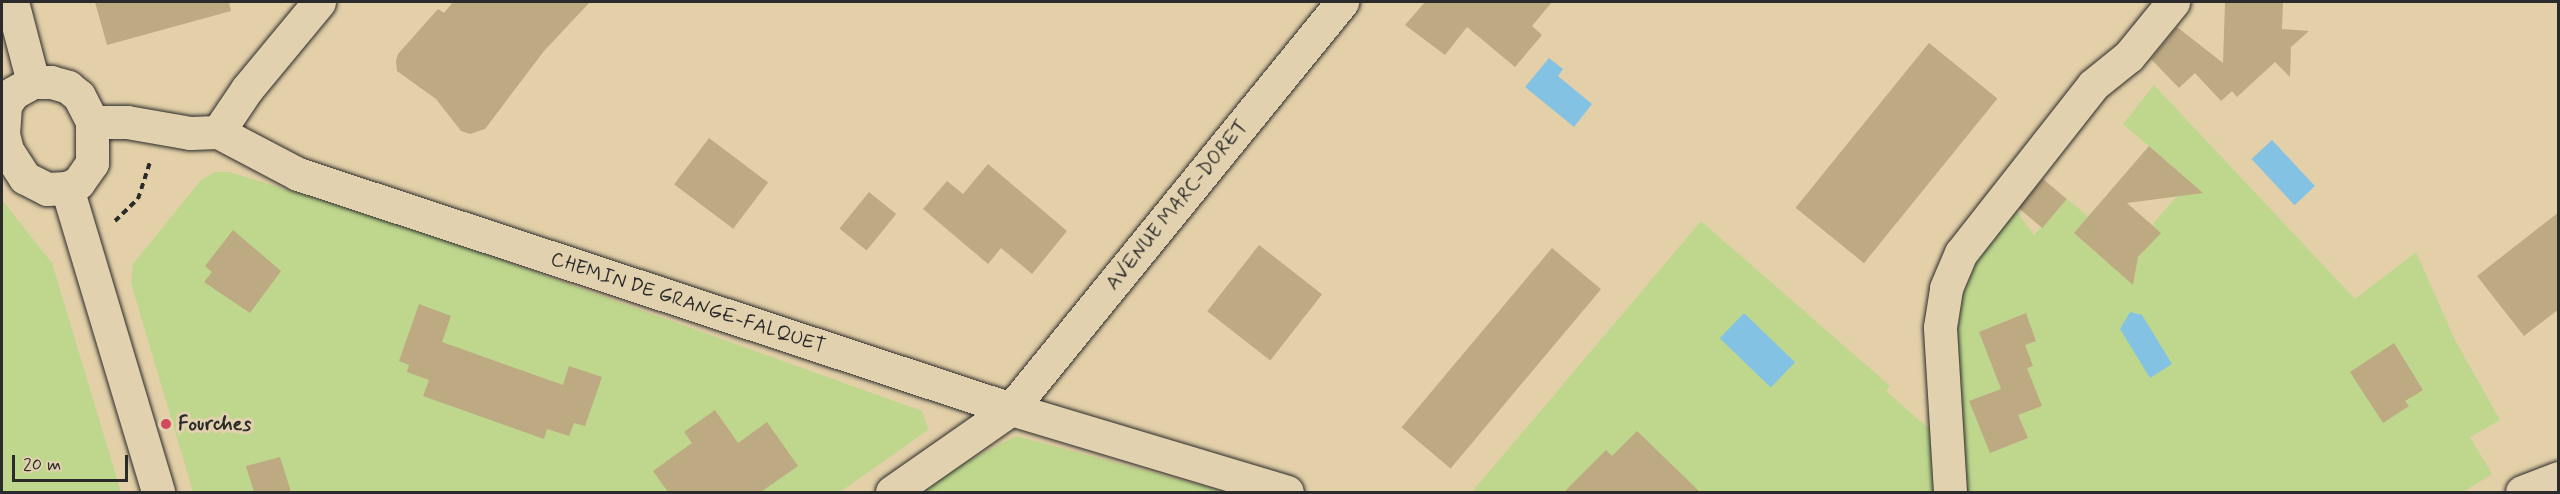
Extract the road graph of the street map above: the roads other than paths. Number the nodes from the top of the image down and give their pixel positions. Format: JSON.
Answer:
{"nodes":[{"id":1,"x":12,"y":2,"type":"edge"},
{"id":2,"x":318,"y":2,"type":"edge"},
{"id":3,"x":1342,"y":2,"type":"edge"},
{"id":4,"x":2173,"y":2,"type":"edge"},
{"id":5,"x":33,"y":82,"type":"junction"},
{"id":6,"x":92,"y":122,"type":"junction"},
{"id":7,"x":218,"y":132,"type":"junction"},
{"id":8,"x":2,"y":134,"type":"edge"},
{"id":9,"x":67,"y":189,"type":"junction"},
{"id":10,"x":1011,"y":410,"type":"junction"},
{"id":11,"x":2559,"y":478,"type":"edge"},
{"id":12,"x":158,"y":492,"type":"edge"},
{"id":13,"x":892,"y":492,"type":"edge"},
{"id":14,"x":1287,"y":492,"type":"edge"},
{"id":15,"x":1950,"y":492,"type":"edge"},
{"id":16,"x":2522,"y":492,"type":"edge"}],
"edges":[{"from":1,"to":5,"type":"street"},
{"from":2,"to":7,"type":"street"},
{"from":3,"to":10,"type":"street","name":"AVENUE MARC-DORET"},
{"from":4,"to":15,"type":"street"},
{"from":5,"to":6,"type":"street"},
{"from":5,"to":8,"type":"street"},
{"from":6,"to":7,"type":"street","name":"CHEMIN DE GRANGE-FALQUET"},
{"from":6,"to":9,"type":"street"},
{"from":7,"to":10,"type":"street","name":"CHEMIN DE GRANGE-FALQUET"},
{"from":8,"to":9,"type":"street"},
{"from":9,"to":12,"type":"street"},
{"from":10,"to":13,"type":"street","name":"AVENUE MARC-DORET"},
{"from":10,"to":14,"type":"street","name":"CHEMIN DE GRANGE-FALQUET"},
{"from":11,"to":16,"type":"street"}]}
